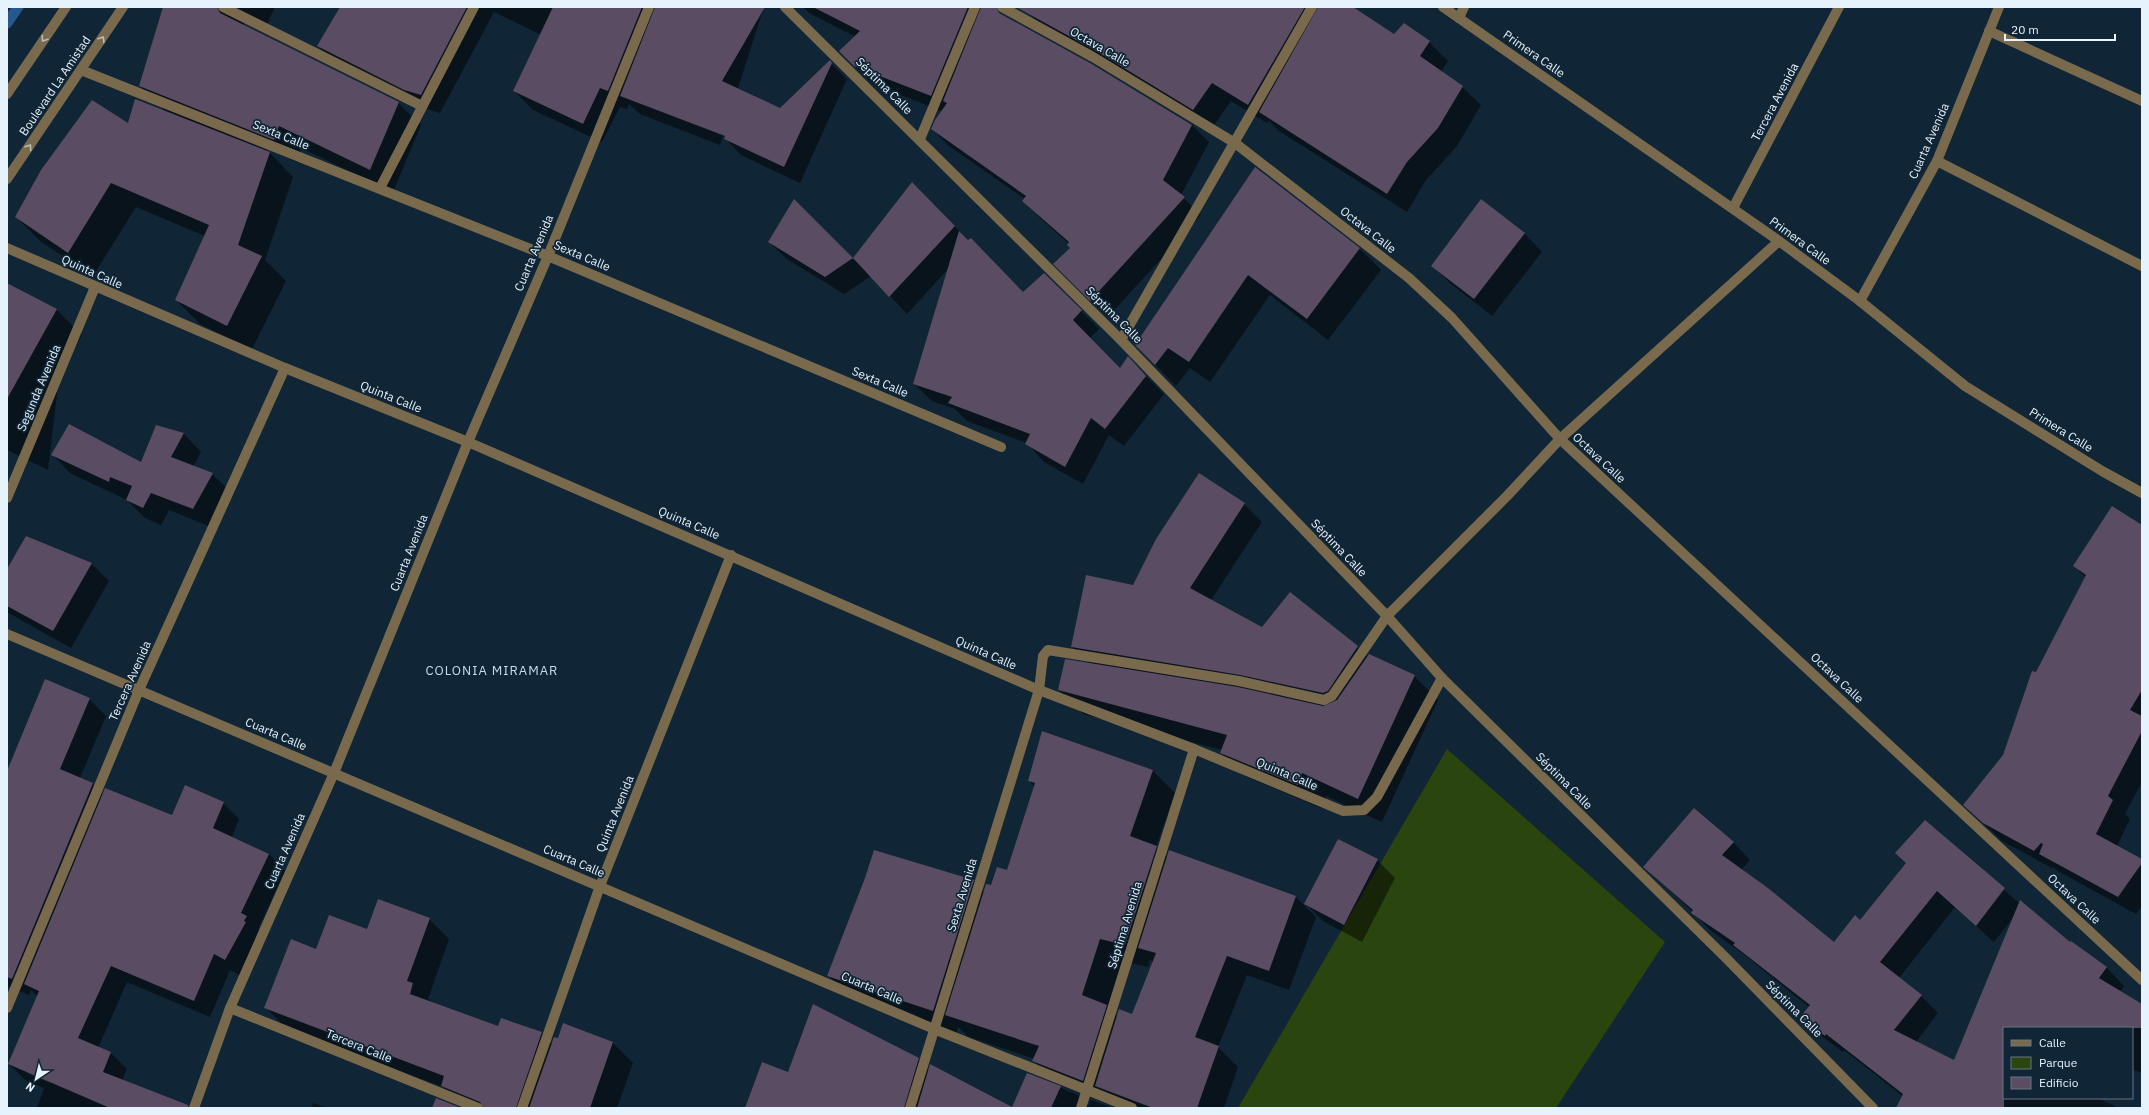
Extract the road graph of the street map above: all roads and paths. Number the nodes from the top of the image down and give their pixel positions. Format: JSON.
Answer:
{"nodes":[{"id":1,"x":66,"y":7,"type":"edge"},
{"id":2,"x":123,"y":7,"type":"edge"},
{"id":3,"x":223,"y":7,"type":"edge"},
{"id":4,"x":474,"y":7,"type":"edge"},
{"id":5,"x":649,"y":7,"type":"edge"},
{"id":6,"x":785,"y":7,"type":"edge"},
{"id":7,"x":975,"y":7,"type":"edge"},
{"id":8,"x":1002,"y":7,"type":"edge"},
{"id":9,"x":1312,"y":7,"type":"edge"},
{"id":10,"x":1443,"y":7,"type":"edge"},
{"id":11,"x":1464,"y":7,"type":"edge"},
{"id":12,"x":1839,"y":7,"type":"edge"},
{"id":13,"x":1999,"y":7,"type":"edge"},
{"id":14,"x":1459,"y":18,"type":"junction"},
{"id":15,"x":1989,"y":32,"type":"junction"},
{"id":16,"x":81,"y":70,"type":"junction"},
{"id":17,"x":7,"y":94,"type":"edge"},
{"id":18,"x":2142,"y":101,"type":"edge"},
{"id":19,"x":422,"y":106,"type":"junction"},
{"id":20,"x":920,"y":139,"type":"junction"},
{"id":21,"x":1235,"y":143,"type":"junction"},
{"id":22,"x":1937,"y":161,"type":"junction"},
{"id":23,"x":7,"y":179,"type":"edge"},
{"id":24,"x":380,"y":188,"type":"junction"},
{"id":25,"x":1733,"y":208,"type":"junction"},
{"id":26,"x":1779,"y":241,"type":"junction"},
{"id":27,"x":7,"y":248,"type":"edge"},
{"id":28,"x":548,"y":256,"type":"junction"},
{"id":29,"x":2142,"y":266,"type":"edge"},
{"id":30,"x":95,"y":287,"type":"junction"},
{"id":31,"x":1860,"y":301,"type":"junction"},
{"id":32,"x":1121,"y":340,"type":"junction"},
{"id":33,"x":285,"y":368,"type":"junction"},
{"id":34,"x":1560,"y":439,"type":"junction"},
{"id":35,"x":468,"y":442,"type":"junction"},
{"id":36,"x":1001,"y":447,"type":"dead end"},
{"id":37,"x":2142,"y":493,"type":"edge"},
{"id":38,"x":7,"y":498,"type":"edge"},
{"id":39,"x":731,"y":555,"type":"junction"},
{"id":40,"x":1387,"y":616,"type":"junction"},
{"id":41,"x":7,"y":634,"type":"edge"},
{"id":42,"x":1442,"y":678,"type":"junction"},
{"id":43,"x":139,"y":690,"type":"junction"},
{"id":44,"x":1038,"y":690,"type":"junction"},
{"id":45,"x":1194,"y":749,"type":"junction"},
{"id":46,"x":334,"y":773,"type":"junction"},
{"id":47,"x":600,"y":886,"type":"junction"},
{"id":48,"x":2142,"y":980,"type":"edge"},
{"id":49,"x":7,"y":1008,"type":"edge"},
{"id":50,"x":230,"y":1008,"type":"junction"},
{"id":51,"x":934,"y":1029,"type":"junction"},
{"id":52,"x":1087,"y":1089,"type":"junction"},
{"id":53,"x":194,"y":1108,"type":"edge"},
{"id":54,"x":478,"y":1108,"type":"edge"},
{"id":55,"x":522,"y":1108,"type":"edge"},
{"id":56,"x":910,"y":1108,"type":"edge"},
{"id":57,"x":1081,"y":1108,"type":"edge"},
{"id":58,"x":1132,"y":1108,"type":"edge"},
{"id":59,"x":1873,"y":1108,"type":"edge"}],
"edges":[{"from":1,"to":17,"type":"street","one_way":true},
{"from":16,"to":2,"type":"street","name":"Boulevard La Amistad","one_way":true},
{"from":3,"to":19,"type":"street"},
{"from":4,"to":19,"type":"street"},
{"from":5,"to":28,"type":"street","name":"Cuarta Avenida"},
{"from":6,"to":20,"type":"street","name":"Séptima Calle"},
{"from":7,"to":20,"type":"street"},
{"from":8,"to":21,"type":"street","name":"Octava Calle"},
{"from":9,"to":21,"type":"street"},
{"from":10,"to":14,"type":"street","name":"Primera Calle"},
{"from":11,"to":14,"type":"street"},
{"from":12,"to":25,"type":"street","name":"Tercera Avenida"},
{"from":13,"to":15,"type":"street","name":"Cuarta Avenida"},
{"from":14,"to":25,"type":"street","name":"Primera Calle"},
{"from":15,"to":18,"type":"street"},
{"from":15,"to":22,"type":"street","name":"Cuarta Avenida"},
{"from":23,"to":16,"type":"street","name":"Boulevard La Amistad","one_way":true},
{"from":16,"to":24,"type":"street","name":"Sexta Calle"},
{"from":19,"to":24,"type":"street"},
{"from":20,"to":32,"type":"street","name":"Séptima Calle"},
{"from":21,"to":32,"type":"street"},
{"from":21,"to":34,"type":"street","name":"Octava Calle"},
{"from":22,"to":29,"type":"street"},
{"from":22,"to":31,"type":"street","name":"Cuarta Avenida"},
{"from":24,"to":28,"type":"street","name":"Sexta Calle"},
{"from":25,"to":26,"type":"street","name":"Primera Calle"},
{"from":26,"to":31,"type":"street","name":"Primera Calle"},
{"from":26,"to":34,"type":"street"},
{"from":27,"to":30,"type":"street","name":"Quinta Calle"},
{"from":28,"to":35,"type":"street","name":"Cuarta Avenida"},
{"from":28,"to":36,"type":"street","name":"Sexta Calle"},
{"from":30,"to":33,"type":"street","name":"Quinta Calle"},
{"from":30,"to":38,"type":"street","name":"Segunda Avenida"},
{"from":31,"to":37,"type":"street","name":"Primera Calle"},
{"from":32,"to":40,"type":"street","name":"Séptima Calle"},
{"from":33,"to":35,"type":"street","name":"Quinta Calle"},
{"from":33,"to":43,"type":"street","name":"Tercera Avenida"},
{"from":34,"to":40,"type":"street"},
{"from":34,"to":48,"type":"street","name":"Octava Calle"},
{"from":35,"to":39,"type":"street","name":"Quinta Calle"},
{"from":35,"to":46,"type":"street","name":"Cuarta Avenida"},
{"from":39,"to":44,"type":"street","name":"Quinta Calle"},
{"from":39,"to":47,"type":"street","name":"Quinta Avenida"},
{"from":40,"to":42,"type":"street","name":"Séptima Calle"},
{"from":40,"to":44,"type":"street","name":"Sexta Avenida"},
{"from":41,"to":43,"type":"street","name":"Cuarta Calle"},
{"from":42,"to":45,"type":"street","name":"Quinta Calle"},
{"from":42,"to":59,"type":"street","name":"Séptima Calle"},
{"from":43,"to":46,"type":"street","name":"Cuarta Calle"},
{"from":43,"to":49,"type":"street","name":"Tercera Avenida"},
{"from":44,"to":45,"type":"street","name":"Quinta Calle"},
{"from":44,"to":51,"type":"street","name":"Sexta Avenida"},
{"from":45,"to":52,"type":"street","name":"Séptima Avenida"},
{"from":46,"to":47,"type":"street","name":"Cuarta Calle"},
{"from":46,"to":50,"type":"street","name":"Cuarta Avenida"},
{"from":47,"to":51,"type":"street","name":"Cuarta Calle"},
{"from":47,"to":55,"type":"street","name":"Quinta Avenida"},
{"from":50,"to":53,"type":"street","name":"Cuarta Avenida"},
{"from":50,"to":54,"type":"street","name":"Tercera Calle"},
{"from":51,"to":52,"type":"street","name":"Cuarta Calle"},
{"from":51,"to":56,"type":"street","name":"Sexta Avenida"},
{"from":52,"to":57,"type":"street","name":"Séptima Avenida"},
{"from":52,"to":58,"type":"street","name":"Cuarta Calle"}]}
